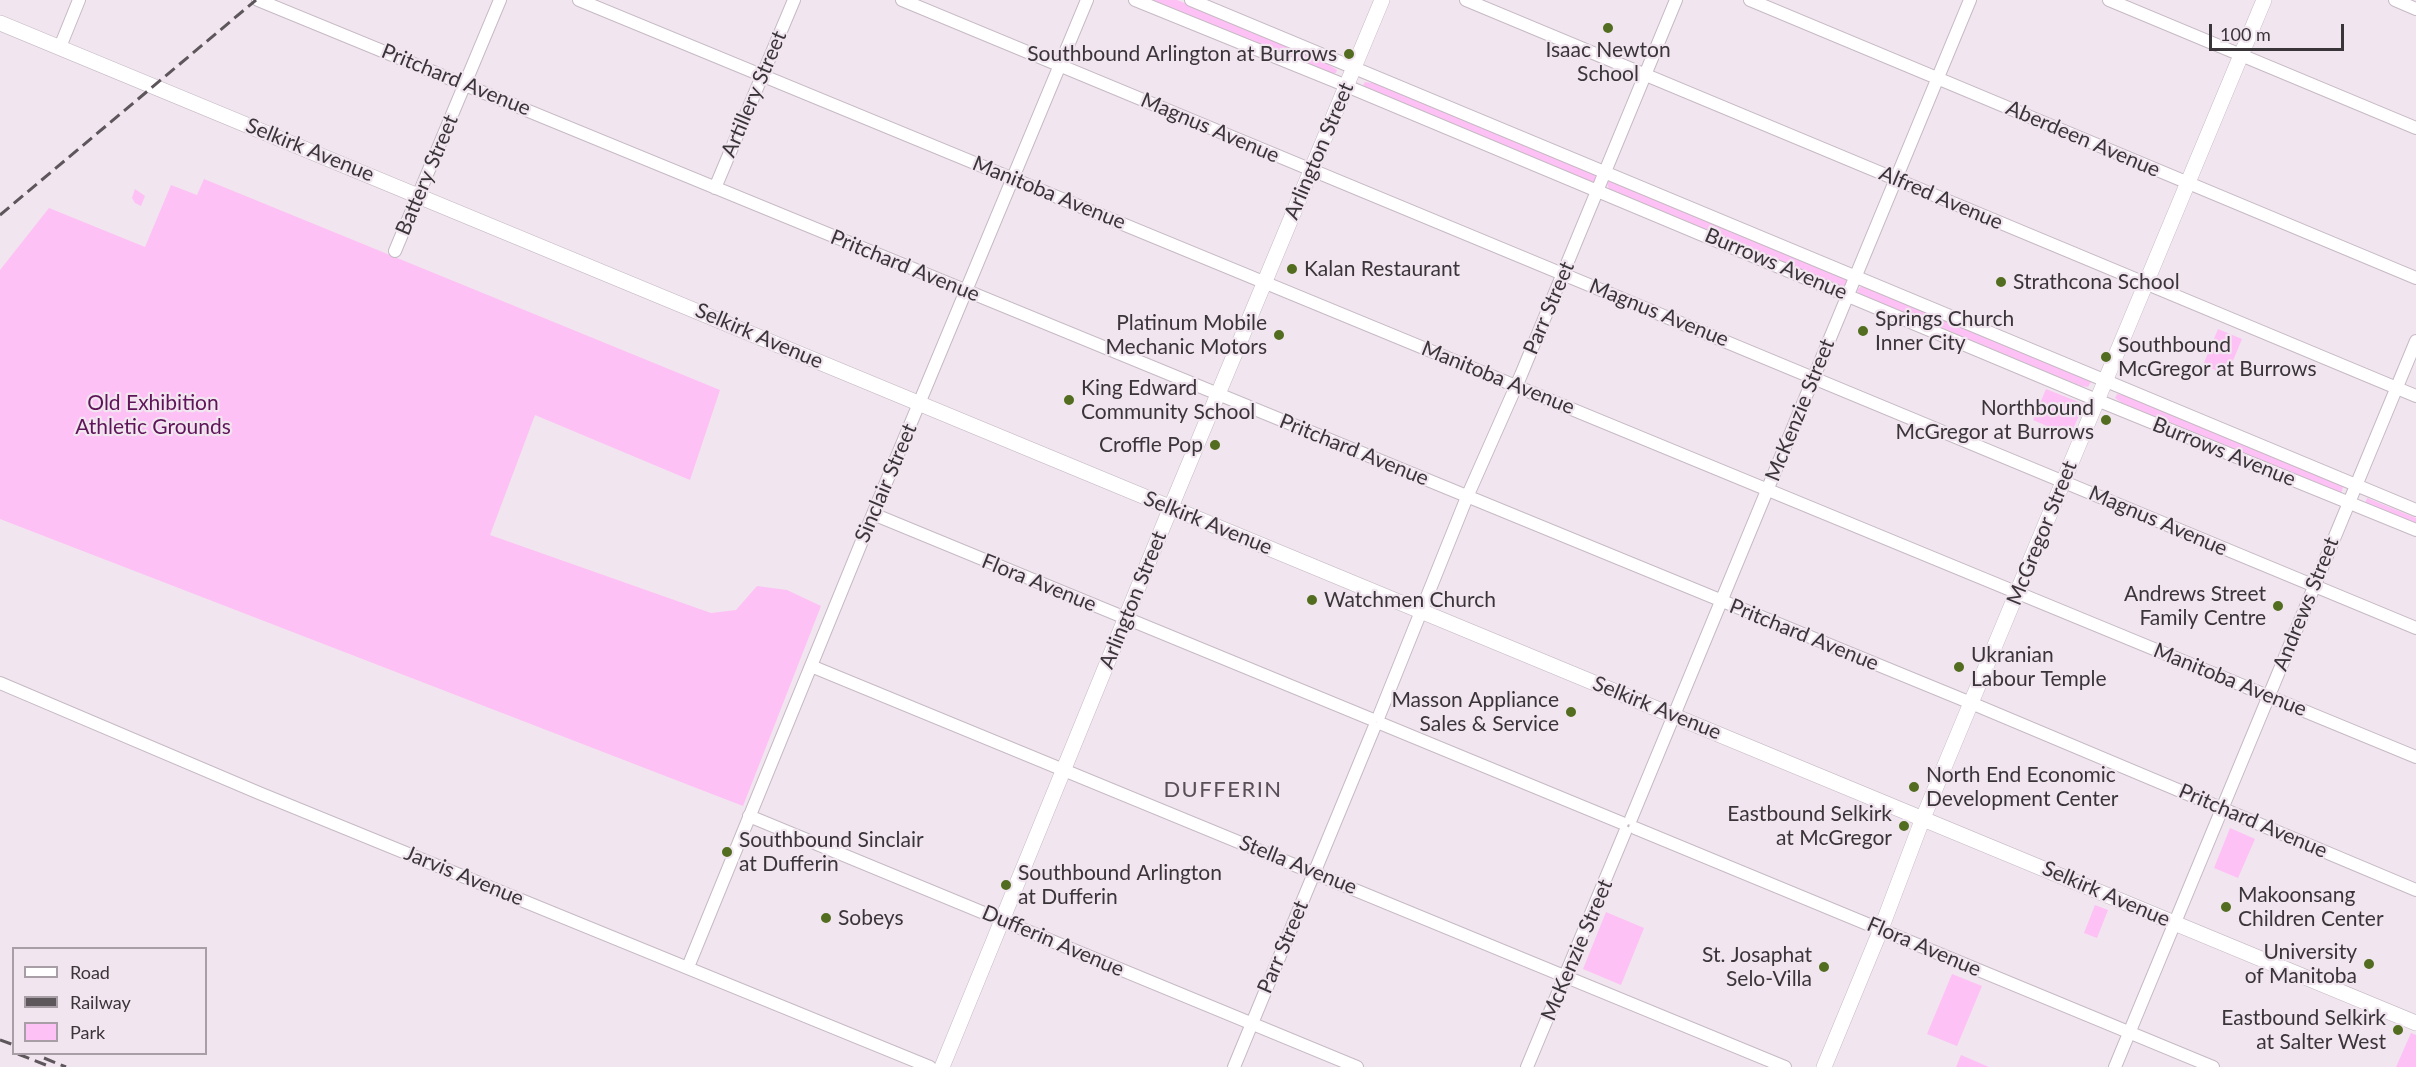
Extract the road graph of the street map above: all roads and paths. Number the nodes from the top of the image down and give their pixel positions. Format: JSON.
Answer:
{"nodes":[{"id":1,"x":79,"y":0,"type":"edge"},
{"id":2,"x":258,"y":0,"type":"edge"},
{"id":3,"x":500,"y":0,"type":"edge"},
{"id":4,"x":579,"y":0,"type":"edge"},
{"id":5,"x":794,"y":0,"type":"edge"},
{"id":6,"x":902,"y":0,"type":"edge"},
{"id":7,"x":1087,"y":0,"type":"edge"},
{"id":8,"x":1135,"y":0,"type":"edge"},
{"id":9,"x":1191,"y":0,"type":"edge"},
{"id":10,"x":1382,"y":0,"type":"edge"},
{"id":11,"x":1466,"y":0,"type":"edge"},
{"id":12,"x":1676,"y":0,"type":"edge"},
{"id":13,"x":1750,"y":0,"type":"edge"},
{"id":14,"x":1970,"y":0,"type":"edge"},
{"id":15,"x":2109,"y":0,"type":"edge"},
{"id":16,"x":2264,"y":0,"type":"edge"},
{"id":17,"x":2395,"y":0,"type":"edge"},
{"id":18,"x":2416,"y":9,"type":"edge"},
{"id":19,"x":0,"y":23,"type":"edge"},
{"id":20,"x":60,"y":47,"type":"junction"},
{"id":21,"x":2242,"y":55,"type":"junction"},
{"id":22,"x":1060,"y":66,"type":"junction"},
{"id":23,"x":1354,"y":68,"type":"junction"},
{"id":24,"x":1645,"y":74,"type":"junction"},
{"id":25,"x":762,"y":75,"type":"junction"},
{"id":26,"x":1937,"y":78,"type":"junction"},
{"id":27,"x":465,"y":84,"type":"junction"},
{"id":28,"x":1346,"y":86,"type":"junction"},
{"id":29,"x":2416,"y":128,"type":"edge"},
{"id":30,"x":1311,"y":170,"type":"junction"},
{"id":31,"x":1606,"y":171,"type":"junction"},
{"id":32,"x":1013,"y":178,"type":"junction"},
{"id":33,"x":1896,"y":179,"type":"junction"},
{"id":34,"x":2188,"y":182,"type":"junction"},
{"id":35,"x":715,"y":188,"type":"junction"},
{"id":36,"x":1598,"y":190,"type":"junction"},
{"id":37,"x":419,"y":195,"type":"junction"},
{"id":38,"x":395,"y":251,"type":"dead end"},
{"id":39,"x":1563,"y":274,"type":"junction"},
{"id":40,"x":1856,"y":276,"type":"junction"},
{"id":41,"x":2416,"y":278,"type":"edge"},
{"id":42,"x":1265,"y":282,"type":"junction"},
{"id":43,"x":2145,"y":284,"type":"junction"},
{"id":44,"x":966,"y":292,"type":"junction"},
{"id":45,"x":1848,"y":295,"type":"junction"},
{"id":46,"x":2416,"y":341,"type":"edge"},
{"id":47,"x":1814,"y":377,"type":"junction"},
{"id":48,"x":2105,"y":380,"type":"junction"},
{"id":49,"x":1516,"y":386,"type":"junction"},
{"id":50,"x":2397,"y":388,"type":"junction"},
{"id":51,"x":1218,"y":394,"type":"junction"},
{"id":52,"x":2416,"y":396,"type":"edge"},
{"id":53,"x":2097,"y":400,"type":"junction"},
{"id":54,"x":920,"y":403,"type":"junction"},
{"id":55,"x":2063,"y":482,"type":"junction"},
{"id":56,"x":2356,"y":484,"type":"junction"},
{"id":57,"x":1767,"y":490,"type":"junction"},
{"id":58,"x":1467,"y":497,"type":"junction"},
{"id":59,"x":2348,"y":502,"type":"junction"},
{"id":60,"x":1171,"y":507,"type":"junction"},
{"id":61,"x":2416,"y":510,"type":"edge"},
{"id":62,"x":873,"y":514,"type":"junction"},
{"id":63,"x":2416,"y":530,"type":"edge"},
{"id":64,"x":2313,"y":586,"type":"junction"},
{"id":65,"x":2017,"y":592,"type":"junction"},
{"id":66,"x":1720,"y":601,"type":"junction"},
{"id":67,"x":1422,"y":611,"type":"junction"},
{"id":68,"x":1126,"y":619,"type":"junction"},
{"id":69,"x":2416,"y":628,"type":"edge"},
{"id":70,"x":811,"y":666,"type":"junction"},
{"id":71,"x":0,"y":683,"type":"edge"},
{"id":72,"x":2269,"y":696,"type":"junction"},
{"id":73,"x":1971,"y":704,"type":"junction"},
{"id":74,"x":1674,"y":715,"type":"junction"},
{"id":75,"x":1377,"y":722,"type":"junction"},
{"id":76,"x":2416,"y":757,"type":"edge"},
{"id":77,"x":1064,"y":769,"type":"junction"},
{"id":78,"x":2222,"y":808,"type":"junction"},
{"id":79,"x":750,"y":816,"type":"junction"},
{"id":80,"x":1923,"y":818,"type":"junction"},
{"id":81,"x":1628,"y":826,"type":"junction"},
{"id":82,"x":1315,"y":872,"type":"junction"},
{"id":83,"x":2416,"y":890,"type":"edge"},
{"id":84,"x":1002,"y":920,"type":"junction"},
{"id":85,"x":2175,"y":923,"type":"junction"},
{"id":86,"x":1881,"y":929,"type":"junction"},
{"id":87,"x":688,"y":967,"type":"junction"},
{"id":88,"x":1565,"y":975,"type":"junction"},
{"id":89,"x":2416,"y":1023,"type":"edge"},
{"id":90,"x":1252,"y":1024,"type":"junction"},
{"id":91,"x":2130,"y":1033,"type":"junction"},
{"id":92,"x":930,"y":1067,"type":"edge"},
{"id":93,"x":942,"y":1067,"type":"edge"},
{"id":94,"x":1234,"y":1067,"type":"edge"},
{"id":95,"x":1357,"y":1067,"type":"edge"},
{"id":96,"x":1527,"y":1067,"type":"edge"},
{"id":97,"x":1785,"y":1067,"type":"edge"},
{"id":98,"x":1824,"y":1067,"type":"edge"},
{"id":99,"x":2115,"y":1067,"type":"edge"},
{"id":100,"x":2213,"y":1067,"type":"edge"}],
"edges":[{"from":1,"to":20,"type":"street"},
{"from":2,"to":27,"type":"street","name":"Pritchard Avenue"},
{"from":3,"to":27,"type":"street","name":"Battery Street"},
{"from":4,"to":25,"type":"street","name":"Manitoba Avenue"},
{"from":5,"to":25,"type":"street","name":"Artillery Street"},
{"from":6,"to":22,"type":"street","name":"Magnus Avenue"},
{"from":7,"to":22,"type":"street","name":"Sinclair Street"},
{"from":8,"to":28,"type":"street","name":"Burrows Avenue"},
{"from":9,"to":23,"type":"street","name":"Burrows Avenue"},
{"from":10,"to":23,"type":"main road","name":"Arlington Street"},
{"from":11,"to":24,"type":"street","name":"Alfred Avenue"},
{"from":12,"to":24,"type":"street","name":"Parr Street"},
{"from":13,"to":26,"type":"street","name":"Aberdeen Avenue"},
{"from":14,"to":26,"type":"street","name":"McKenzie Street"},
{"from":15,"to":21,"type":"street"},
{"from":16,"to":21,"type":"main road","name":"McGregor Street"},
{"from":17,"to":18,"type":"street"},
{"from":19,"to":20,"type":"main road","name":"Selkirk Avenue"},
{"from":20,"to":37,"type":"main road","name":"Selkirk Avenue"},
{"from":21,"to":29,"type":"street"},
{"from":21,"to":34,"type":"main road","name":"McGregor Street"},
{"from":22,"to":30,"type":"street","name":"Magnus Avenue"},
{"from":22,"to":32,"type":"street","name":"Sinclair Street"},
{"from":23,"to":28,"type":"main road","name":"Arlington Street"},
{"from":23,"to":31,"type":"street","name":"Burrows Avenue"},
{"from":24,"to":31,"type":"street","name":"Parr Street"},
{"from":24,"to":33,"type":"street","name":"Alfred Avenue"},
{"from":25,"to":32,"type":"street","name":"Manitoba Avenue"},
{"from":25,"to":35,"type":"street","name":"Artillery Street"},
{"from":26,"to":33,"type":"street","name":"McKenzie Street"},
{"from":26,"to":34,"type":"street","name":"Aberdeen Avenue"},
{"from":27,"to":35,"type":"street","name":"Pritchard Avenue"},
{"from":27,"to":37,"type":"street","name":"Battery Street"},
{"from":28,"to":30,"type":"main road","name":"Arlington Street"},
{"from":28,"to":36,"type":"street","name":"Burrows Avenue"},
{"from":30,"to":39,"type":"street","name":"Magnus Avenue"},
{"from":30,"to":42,"type":"main road","name":"Arlington Street"},
{"from":31,"to":36,"type":"street","name":"Parr Street"},
{"from":31,"to":40,"type":"street","name":"Burrows Avenue"},
{"from":32,"to":42,"type":"street","name":"Manitoba Avenue"},
{"from":32,"to":44,"type":"street","name":"Sinclair Street"},
{"from":33,"to":40,"type":"street","name":"McKenzie Street"},
{"from":33,"to":43,"type":"street","name":"Alfred Avenue"},
{"from":34,"to":41,"type":"street","name":"Aberdeen Avenue"},
{"from":34,"to":43,"type":"main road","name":"McGregor Street"},
{"from":35,"to":44,"type":"street","name":"Pritchard Avenue"},
{"from":36,"to":39,"type":"street","name":"Parr Street"},
{"from":36,"to":45,"type":"street","name":"Burrows Avenue"},
{"from":37,"to":38,"type":"street","name":"Battery Street"},
{"from":37,"to":54,"type":"main road","name":"Selkirk Avenue"},
{"from":39,"to":47,"type":"street","name":"Magnus Avenue"},
{"from":39,"to":49,"type":"street","name":"Parr Street"},
{"from":40,"to":45,"type":"street","name":"McKenzie Street"},
{"from":40,"to":48,"type":"street","name":"Burrows Avenue"},
{"from":42,"to":49,"type":"street","name":"Manitoba Avenue"},
{"from":42,"to":51,"type":"main road","name":"Arlington Street"},
{"from":43,"to":48,"type":"main road","name":"McGregor Street"},
{"from":43,"to":50,"type":"street","name":"Alfred Avenue"},
{"from":44,"to":51,"type":"street","name":"Pritchard Avenue"},
{"from":44,"to":54,"type":"street","name":"Sinclair Street"},
{"from":45,"to":47,"type":"street","name":"McKenzie Street"},
{"from":45,"to":53,"type":"street","name":"Burrows Avenue"},
{"from":46,"to":50,"type":"street","name":"Andrews Street"},
{"from":47,"to":55,"type":"street","name":"Magnus Avenue"},
{"from":47,"to":57,"type":"street","name":"McKenzie Street"},
{"from":48,"to":53,"type":"main road","name":"McGregor Street"},
{"from":48,"to":56,"type":"street","name":"Burrows Avenue"},
{"from":49,"to":57,"type":"street","name":"Manitoba Avenue"},
{"from":49,"to":58,"type":"street","name":"Parr Street"},
{"from":50,"to":52,"type":"street","name":"Alfred Avenue"},
{"from":50,"to":56,"type":"street","name":"Andrews Street"},
{"from":51,"to":58,"type":"street","name":"Pritchard Avenue"},
{"from":51,"to":60,"type":"main road","name":"Arlington Street"},
{"from":53,"to":55,"type":"main road","name":"McGregor Street"},
{"from":53,"to":59,"type":"street","name":"Burrows Avenue"},
{"from":54,"to":60,"type":"main road","name":"Selkirk Avenue"},
{"from":54,"to":62,"type":"street","name":"Sinclair Street"},
{"from":55,"to":64,"type":"street","name":"Magnus Avenue"},
{"from":55,"to":65,"type":"main road","name":"McGregor Street"},
{"from":56,"to":59,"type":"street","name":"Andrews Street"},
{"from":56,"to":61,"type":"street","name":"Burrows Avenue"},
{"from":57,"to":65,"type":"street","name":"Manitoba Avenue"},
{"from":57,"to":66,"type":"street","name":"McKenzie Street"},
{"from":58,"to":66,"type":"street","name":"Pritchard Avenue"},
{"from":58,"to":67,"type":"street","name":"Parr Street"},
{"from":59,"to":63,"type":"street","name":"Burrows Avenue"},
{"from":59,"to":64,"type":"street","name":"Andrews Street"},
{"from":60,"to":67,"type":"main road","name":"Selkirk Avenue"},
{"from":60,"to":68,"type":"main road","name":"Arlington Street"},
{"from":62,"to":68,"type":"street","name":"Flora Avenue"},
{"from":62,"to":70,"type":"street","name":"Sinclair Street"},
{"from":64,"to":69,"type":"street","name":"Magnus Avenue"},
{"from":64,"to":72,"type":"street","name":"Andrews Street"},
{"from":65,"to":72,"type":"street","name":"Manitoba Avenue"},
{"from":65,"to":73,"type":"main road","name":"McGregor Street"},
{"from":66,"to":73,"type":"street","name":"Pritchard Avenue"},
{"from":66,"to":74,"type":"street","name":"McKenzie Street"},
{"from":67,"to":74,"type":"main road","name":"Selkirk Avenue"},
{"from":67,"to":75,"type":"street","name":"Parr Street"},
{"from":68,"to":75,"type":"street","name":"Flora Avenue"},
{"from":68,"to":77,"type":"main road","name":"Arlington Street"},
{"from":70,"to":77,"type":"street","name":"Stella Avenue"},
{"from":70,"to":79,"type":"street","name":"Sinclair Street"},
{"from":71,"to":87,"type":"street","name":"Jarvis Avenue"},
{"from":72,"to":76,"type":"street","name":"Manitoba Avenue"},
{"from":72,"to":78,"type":"street","name":"Andrews Street"},
{"from":73,"to":78,"type":"street","name":"Pritchard Avenue"},
{"from":73,"to":80,"type":"main road","name":"McGregor Street"},
{"from":74,"to":80,"type":"main road","name":"Selkirk Avenue"},
{"from":74,"to":81,"type":"street","name":"McKenzie Street"},
{"from":75,"to":81,"type":"street","name":"Flora Avenue"},
{"from":75,"to":82,"type":"street","name":"Parr Street"},
{"from":77,"to":82,"type":"street","name":"Stella Avenue"},
{"from":77,"to":84,"type":"main road","name":"Arlington Street"},
{"from":78,"to":83,"type":"street","name":"Pritchard Avenue"},
{"from":78,"to":85,"type":"street","name":"Andrews Street"},
{"from":79,"to":84,"type":"street","name":"Dufferin Avenue"},
{"from":79,"to":87,"type":"street","name":"Sinclair Street"},
{"from":80,"to":85,"type":"main road","name":"Selkirk Avenue"},
{"from":80,"to":86,"type":"main road","name":"McGregor Street"},
{"from":81,"to":86,"type":"street","name":"Flora Avenue"},
{"from":81,"to":88,"type":"street","name":"McKenzie Street"},
{"from":82,"to":88,"type":"street","name":"Stella Avenue"},
{"from":82,"to":90,"type":"street","name":"Parr Street"},
{"from":84,"to":90,"type":"street","name":"Dufferin Avenue"},
{"from":84,"to":93,"type":"main road","name":"Arlington Street"},
{"from":85,"to":89,"type":"main road","name":"Selkirk Avenue"},
{"from":85,"to":91,"type":"street","name":"Andrews Street"},
{"from":86,"to":91,"type":"street","name":"Flora Avenue"},
{"from":86,"to":98,"type":"main road","name":"McGregor Street"},
{"from":87,"to":92,"type":"street","name":"Jarvis Avenue"},
{"from":88,"to":96,"type":"street","name":"McKenzie Street"},
{"from":88,"to":97,"type":"street","name":"Stella Avenue"},
{"from":90,"to":94,"type":"street","name":"Parr Street"},
{"from":90,"to":95,"type":"street","name":"Dufferin Avenue"},
{"from":91,"to":99,"type":"street","name":"Andrews Street"},
{"from":91,"to":100,"type":"street","name":"Flora Avenue"}]}
